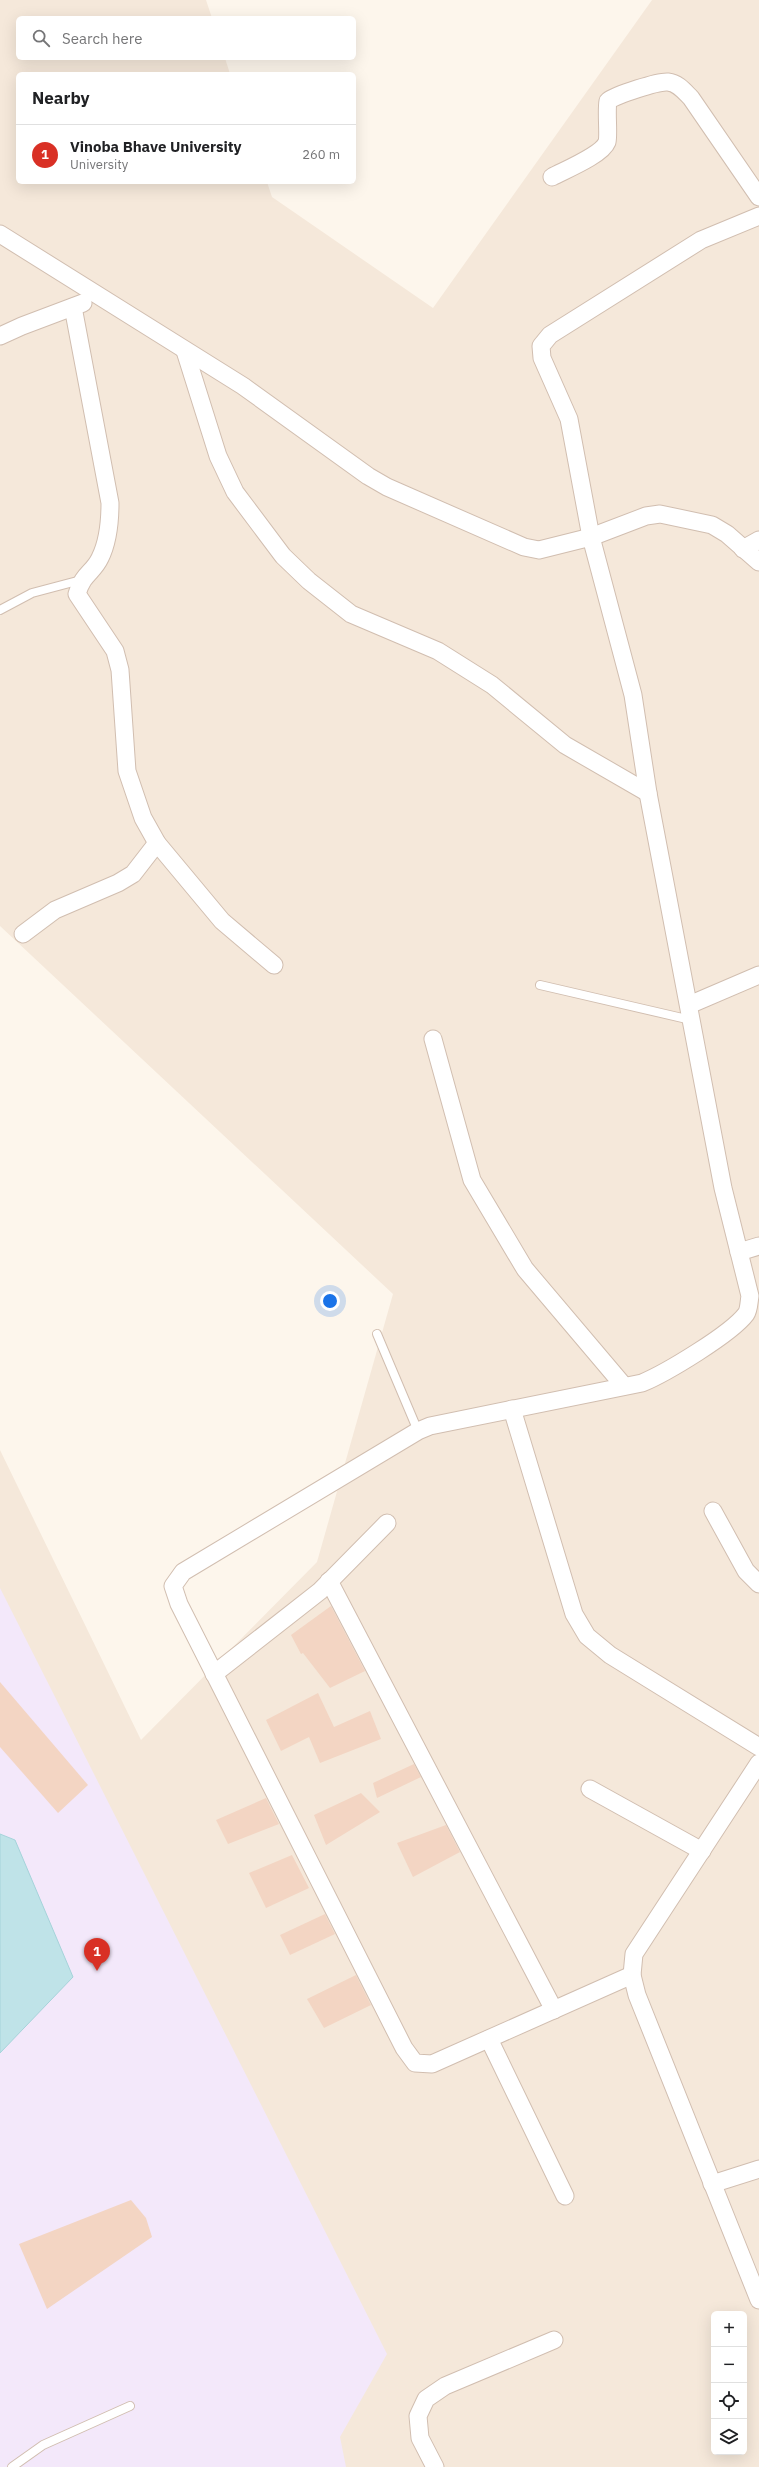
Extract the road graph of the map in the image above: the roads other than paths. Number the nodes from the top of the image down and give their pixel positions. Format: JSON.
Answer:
{"nodes":[{"id":1,"x":552,"y":177,"type":"dead end"},
{"id":2,"x":759,"y":197,"type":"edge"},
{"id":3,"x":759,"y":216,"type":"edge"},
{"id":4,"x":0,"y":234,"type":"edge"},
{"id":5,"x":99,"y":298,"type":"junction"},
{"id":6,"x":73,"y":307,"type":"junction"},
{"id":7,"x":0,"y":336,"type":"edge"},
{"id":8,"x":185,"y":351,"type":"junction"},
{"id":9,"x":592,"y":536,"type":"junction"},
{"id":10,"x":759,"y":540,"type":"edge"},
{"id":11,"x":743,"y":549,"type":"junction"},
{"id":12,"x":759,"y":562,"type":"edge"},
{"id":13,"x":81,"y":580,"type":"junction"},
{"id":14,"x":0,"y":610,"type":"edge"},
{"id":15,"x":648,"y":793,"type":"junction"},
{"id":16,"x":157,"y":843,"type":"junction"},
{"id":17,"x":23,"y":934,"type":"dead end"},
{"id":18,"x":274,"y":965,"type":"dead end"},
{"id":19,"x":759,"y":974,"type":"edge"},
{"id":20,"x":540,"y":985,"type":"dead end"},
{"id":21,"x":690,"y":1013,"type":"junction"},
{"id":22,"x":433,"y":1039,"type":"dead end"},
{"id":23,"x":759,"y":1246,"type":"edge"},
{"id":24,"x":739,"y":1252,"type":"junction"},
{"id":25,"x":377,"y":1334,"type":"dead end"},
{"id":26,"x":624,"y":1386,"type":"junction"},
{"id":27,"x":512,"y":1409,"type":"junction"},
{"id":28,"x":418,"y":1431,"type":"junction"},
{"id":29,"x":712,"y":1511,"type":"dead end"},
{"id":30,"x":387,"y":1523,"type":"dead end"},
{"id":31,"x":329,"y":1581,"type":"junction"},
{"id":32,"x":759,"y":1584,"type":"edge"},
{"id":33,"x":214,"y":1674,"type":"junction"},
{"id":34,"x":759,"y":1747,"type":"edge"},
{"id":35,"x":759,"y":1763,"type":"edge"},
{"id":36,"x":590,"y":1789,"type":"dead end"},
{"id":37,"x":702,"y":1851,"type":"junction"},
{"id":38,"x":632,"y":1975,"type":"junction"},
{"id":39,"x":554,"y":2010,"type":"junction"},
{"id":40,"x":489,"y":2039,"type":"junction"},
{"id":41,"x":759,"y":2169,"type":"edge"},
{"id":42,"x":712,"y":2184,"type":"junction"},
{"id":43,"x":566,"y":2196,"type":"dead end"},
{"id":44,"x":759,"y":2300,"type":"edge"},
{"id":45,"x":554,"y":2340,"type":"dead end"},
{"id":46,"x":130,"y":2406,"type":"dead end"},
{"id":47,"x":12,"y":2467,"type":"edge"},
{"id":48,"x":435,"y":2467,"type":"edge"}],
"edges":[{"from":1,"to":2,"type":"street"},
{"from":3,"to":9,"type":"street"},
{"from":4,"to":5,"type":"street"},
{"from":5,"to":6,"type":"street"},
{"from":5,"to":8,"type":"street"},
{"from":6,"to":7,"type":"street"},
{"from":6,"to":13,"type":"street"},
{"from":8,"to":9,"type":"street"},
{"from":8,"to":15,"type":"street"},
{"from":9,"to":11,"type":"street"},
{"from":9,"to":15,"type":"street"},
{"from":10,"to":11,"type":"street"},
{"from":11,"to":12,"type":"street"},
{"from":13,"to":14,"type":"lane"},
{"from":13,"to":16,"type":"street"},
{"from":15,"to":21,"type":"street"},
{"from":16,"to":17,"type":"street"},
{"from":16,"to":18,"type":"street"},
{"from":19,"to":21,"type":"street"},
{"from":20,"to":21,"type":"lane"},
{"from":21,"to":24,"type":"street"},
{"from":22,"to":26,"type":"street"},
{"from":23,"to":24,"type":"street"},
{"from":24,"to":26,"type":"street"},
{"from":25,"to":28,"type":"lane"},
{"from":26,"to":27,"type":"street"},
{"from":27,"to":28,"type":"street"},
{"from":27,"to":34,"type":"street"},
{"from":28,"to":33,"type":"street"},
{"from":29,"to":32,"type":"street"},
{"from":30,"to":31,"type":"street"},
{"from":31,"to":33,"type":"street"},
{"from":31,"to":39,"type":"street"},
{"from":33,"to":40,"type":"street"},
{"from":35,"to":37,"type":"street"},
{"from":36,"to":37,"type":"street"},
{"from":37,"to":38,"type":"street"},
{"from":38,"to":39,"type":"street"},
{"from":38,"to":42,"type":"street"},
{"from":39,"to":40,"type":"street"},
{"from":40,"to":43,"type":"street"},
{"from":41,"to":42,"type":"street"},
{"from":42,"to":44,"type":"street"},
{"from":45,"to":48,"type":"street"},
{"from":46,"to":47,"type":"lane"}]}
